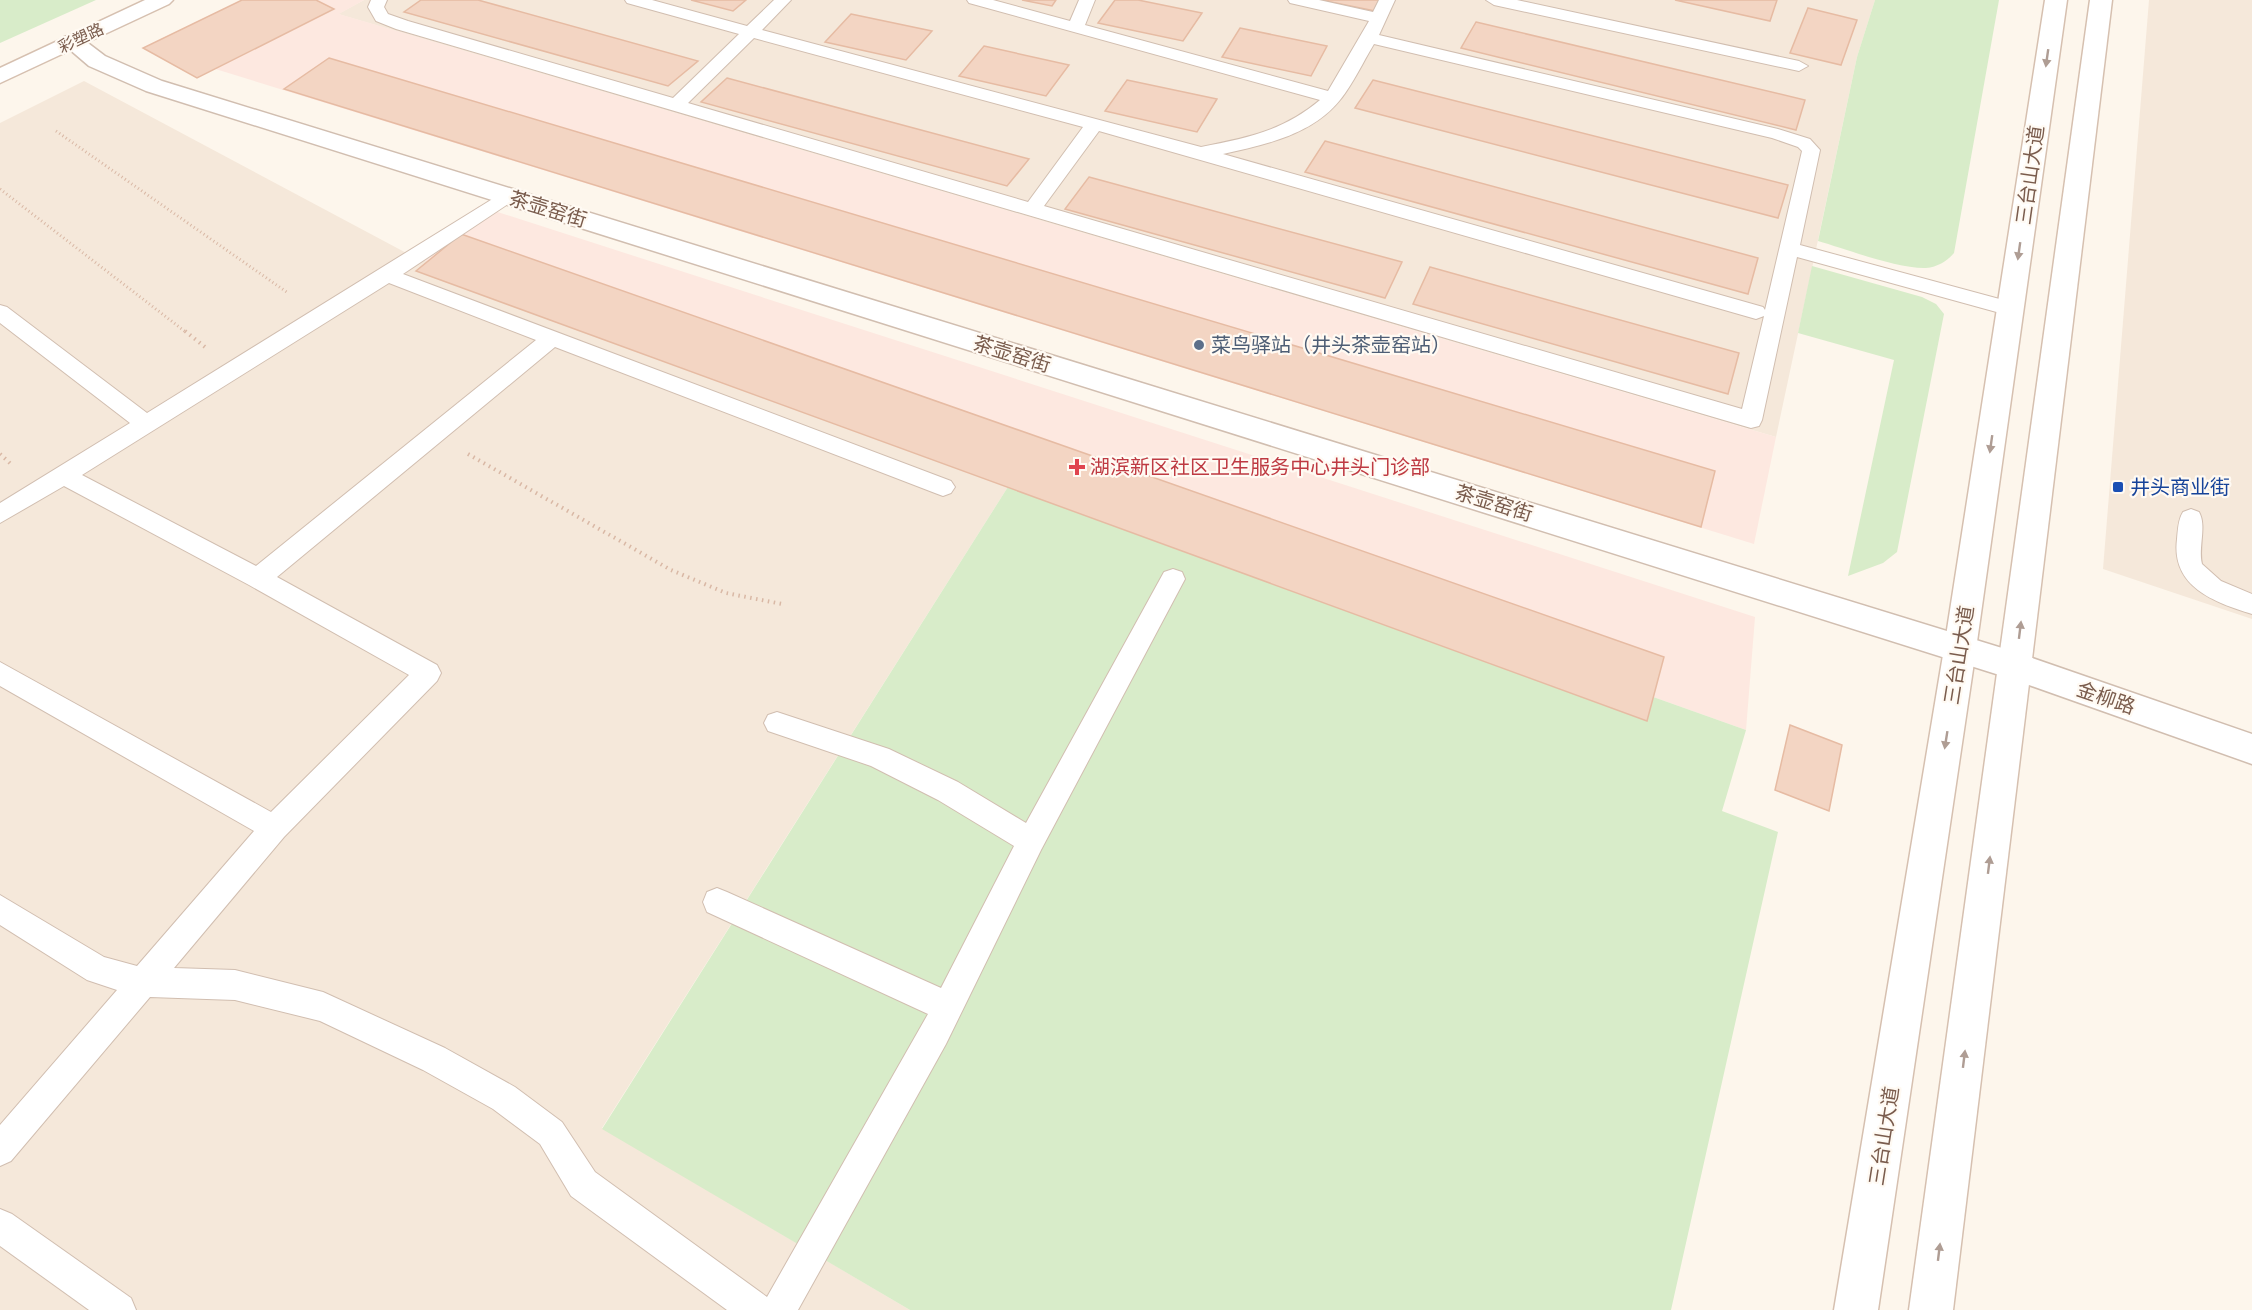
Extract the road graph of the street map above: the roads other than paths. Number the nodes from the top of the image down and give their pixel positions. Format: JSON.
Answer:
{"nodes":[{"id":1,"x":162,"y":0,"type":"edge"},
{"id":2,"x":379,"y":0,"type":"edge"},
{"id":3,"x":633,"y":0,"type":"edge"},
{"id":4,"x":783,"y":0,"type":"edge"},
{"id":5,"x":975,"y":0,"type":"edge"},
{"id":6,"x":1087,"y":0,"type":"edge"},
{"id":7,"x":1296,"y":0,"type":"edge"},
{"id":8,"x":1387,"y":0,"type":"edge"},
{"id":9,"x":1494,"y":0,"type":"edge"},
{"id":10,"x":2056,"y":0,"type":"edge"},
{"id":11,"x":2101,"y":0,"type":"edge"},
{"id":12,"x":1379,"y":18,"type":"junction"},
{"id":13,"x":1076,"y":26,"type":"junction"},
{"id":14,"x":753,"y":32,"type":"junction"},
{"id":15,"x":1369,"y":38,"type":"junction"},
{"id":16,"x":72,"y":42,"type":"junction"},
{"id":17,"x":1798,"y":66,"type":"dead end"},
{"id":18,"x":0,"y":76,"type":"edge"},
{"id":19,"x":1334,"y":98,"type":"junction"},
{"id":20,"x":676,"y":105,"type":"junction"},
{"id":21,"x":1094,"y":125,"type":"junction"},
{"id":22,"x":1201,"y":153,"type":"junction"},
{"id":23,"x":507,"y":196,"type":"junction"},
{"id":24,"x":1032,"y":209,"type":"junction"},
{"id":25,"x":1790,"y":249,"type":"junction"},
{"id":26,"x":387,"y":275,"type":"junction"},
{"id":27,"x":2010,"y":309,"type":"junction"},
{"id":28,"x":0,"y":312,"type":"edge"},
{"id":29,"x":1756,"y":312,"type":"dead end"},
{"id":30,"x":551,"y":339,"type":"junction"},
{"id":31,"x":146,"y":424,"type":"junction"},
{"id":32,"x":63,"y":475,"type":"junction"},
{"id":33,"x":943,"y":487,"type":"dead end"},
{"id":34,"x":0,"y":514,"type":"edge"},
{"id":35,"x":2191,"y":518,"type":"dead end"},
{"id":36,"x":258,"y":578,"type":"junction"},
{"id":37,"x":1173,"y":579,"type":"dead end"},
{"id":38,"x":2252,"y":604,"type":"edge"},
{"id":39,"x":1960,"y":649,"type":"junction"},
{"id":40,"x":2015,"y":666,"type":"junction"},
{"id":41,"x":0,"y":673,"type":"edge"},
{"id":42,"x":777,"y":723,"type":"dead end"},
{"id":43,"x":2252,"y":749,"type":"edge"},
{"id":44,"x":274,"y":828,"type":"junction"},
{"id":45,"x":1031,"y":841,"type":"junction"},
{"id":46,"x":717,"y":902,"type":"dead end"},
{"id":47,"x":0,"y":909,"type":"edge"},
{"id":48,"x":144,"y":982,"type":"junction"},
{"id":49,"x":948,"y":1007,"type":"junction"},
{"id":50,"x":0,"y":1150,"type":"edge"},
{"id":51,"x":0,"y":1226,"type":"edge"},
{"id":52,"x":119,"y":1310,"type":"edge"},
{"id":53,"x":756,"y":1310,"type":"edge"},
{"id":54,"x":779,"y":1310,"type":"edge"},
{"id":55,"x":1856,"y":1310,"type":"edge"},
{"id":56,"x":1931,"y":1310,"type":"edge"}],
"edges":[{"from":1,"to":16,"type":"main road","name":"彩塑路"},
{"from":2,"to":20,"type":"lane"},
{"from":3,"to":14,"type":"lane"},
{"from":4,"to":14,"type":"lane"},
{"from":5,"to":13,"type":"lane"},
{"from":6,"to":13,"type":"lane"},
{"from":7,"to":12,"type":"lane"},
{"from":8,"to":12,"type":"lane"},
{"from":9,"to":17,"type":"lane"},
{"from":10,"to":27,"type":"main road","name":"三台山大道","one_way":true},
{"from":40,"to":11,"type":"main road","one_way":true},
{"from":12,"to":15,"type":"lane"},
{"from":13,"to":19,"type":"lane"},
{"from":14,"to":20,"type":"lane"},
{"from":14,"to":21,"type":"lane"},
{"from":15,"to":19,"type":"lane"},
{"from":15,"to":25,"type":"lane"},
{"from":16,"to":18,"type":"main road","name":"彩塑路"},
{"from":16,"to":23,"type":"main road","name":"茶壶窑街"},
{"from":19,"to":22,"type":"lane"},
{"from":20,"to":24,"type":"lane"},
{"from":21,"to":22,"type":"lane"},
{"from":21,"to":24,"type":"lane"},
{"from":22,"to":29,"type":"lane"},
{"from":23,"to":26,"type":"lane"},
{"from":23,"to":39,"type":"main road","name":"茶壶窑街"},
{"from":24,"to":25,"type":"lane"},
{"from":25,"to":27,"type":"lane"},
{"from":26,"to":30,"type":"lane"},
{"from":26,"to":31,"type":"lane"},
{"from":27,"to":39,"type":"main road","name":"三台山大道","one_way":true},
{"from":28,"to":31,"type":"lane"},
{"from":30,"to":33,"type":"lane"},
{"from":30,"to":36,"type":"lane"},
{"from":31,"to":32,"type":"lane"},
{"from":32,"to":34,"type":"lane"},
{"from":32,"to":36,"type":"lane"},
{"from":35,"to":38,"type":"lane"},
{"from":36,"to":44,"type":"lane"},
{"from":37,"to":45,"type":"lane"},
{"from":39,"to":40,"type":"main road","name":"金柳路"},
{"from":39,"to":55,"type":"main road","name":"三台山大道","one_way":true},
{"from":40,"to":43,"type":"main road","name":"金柳路"},
{"from":56,"to":40,"type":"main road","one_way":true},
{"from":41,"to":44,"type":"lane"},
{"from":42,"to":45,"type":"lane"},
{"from":44,"to":48,"type":"lane"},
{"from":45,"to":49,"type":"lane"},
{"from":46,"to":49,"type":"lane"},
{"from":47,"to":48,"type":"lane"},
{"from":48,"to":50,"type":"lane"},
{"from":48,"to":53,"type":"lane"},
{"from":49,"to":54,"type":"lane"},
{"from":51,"to":52,"type":"lane"}]}
